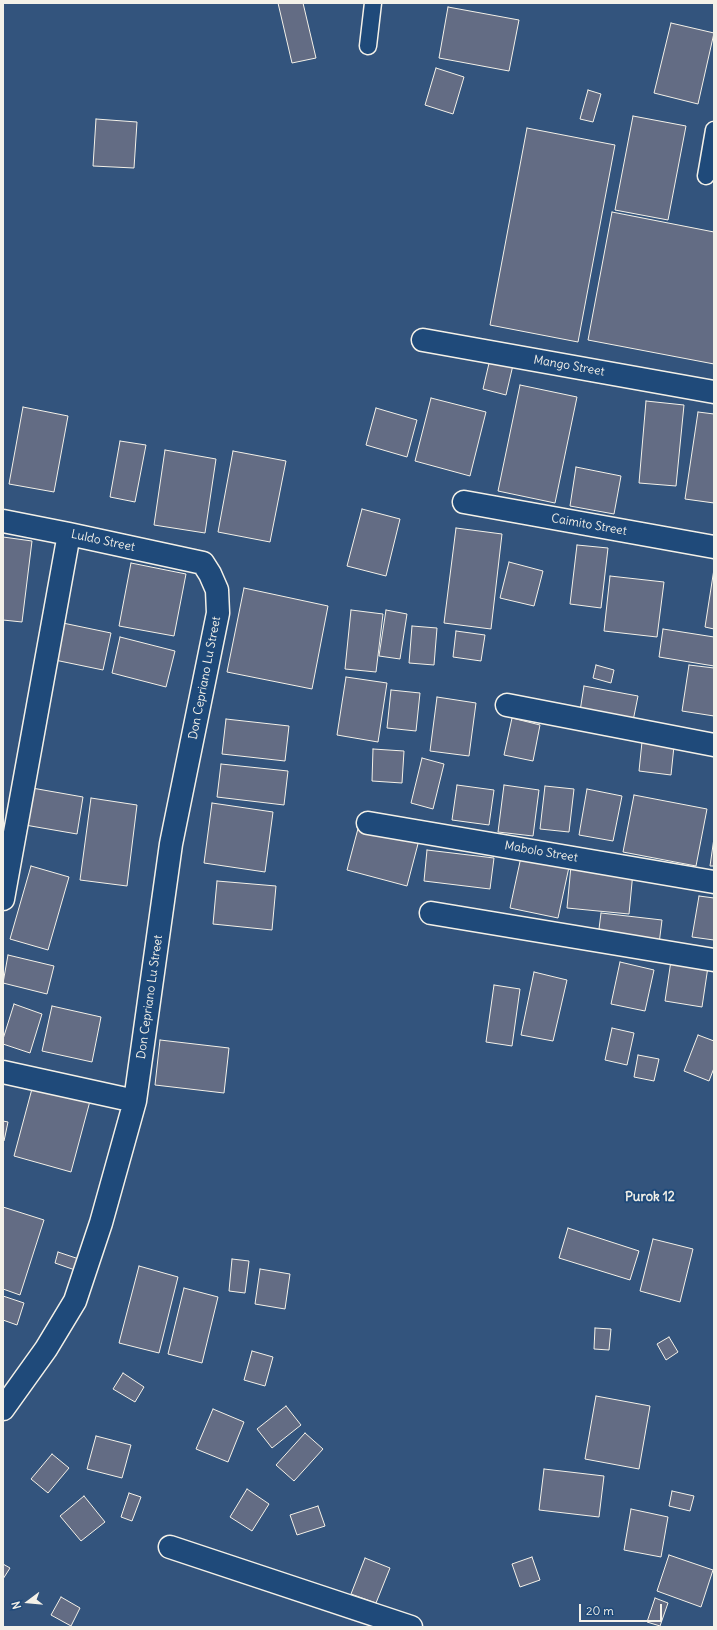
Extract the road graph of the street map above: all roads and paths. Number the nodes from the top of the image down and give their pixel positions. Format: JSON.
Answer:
{"nodes":[{"id":1,"x":373,"y":3,"type":"edge"},
{"id":2,"x":368,"y":46,"type":"dead end"},
{"id":3,"x":714,"y":130,"type":"edge"},
{"id":4,"x":706,"y":176,"type":"dead end"},
{"id":5,"x":423,"y":340,"type":"dead end"},
{"id":6,"x":714,"y":392,"type":"edge"},
{"id":7,"x":464,"y":502,"type":"dead end"},
{"id":8,"x":3,"y":521,"type":"edge"},
{"id":9,"x":69,"y":534,"type":"junction"},
{"id":10,"x":714,"y":547,"type":"edge"},
{"id":11,"x":203,"y":563,"type":"joint"},
{"id":12,"x":507,"y":705,"type":"dead end"},
{"id":13,"x":714,"y":745,"type":"edge"},
{"id":14,"x":368,"y":823,"type":"dead end"},
{"id":15,"x":714,"y":882,"type":"edge"},
{"id":16,"x":3,"y":899,"type":"edge"},
{"id":17,"x":432,"y":913,"type":"dead end"},
{"id":18,"x":714,"y":960,"type":"edge"},
{"id":19,"x":3,"y":1072,"type":"edge"},
{"id":20,"x":135,"y":1101,"type":"junction"},
{"id":21,"x":3,"y":1409,"type":"edge"},
{"id":22,"x":170,"y":1547,"type":"dead end"},
{"id":23,"x":411,"y":1627,"type":"edge"}],
"edges":[{"from":1,"to":2,"type":"lane"},
{"from":3,"to":4,"type":"lane"},
{"from":5,"to":6,"type":"street","name":"Mango Street"},
{"from":7,"to":10,"type":"street","name":"Caimito Street"},
{"from":8,"to":9,"type":"street","name":"Luldo Street"},
{"from":9,"to":11,"type":"street","name":"Luldo Street"},
{"from":9,"to":16,"type":"street"},
{"from":11,"to":20,"type":"street","name":"Don Cepriano Lu Street"},
{"from":12,"to":13,"type":"street"},
{"from":14,"to":15,"type":"street","name":"Mabolo Street"},
{"from":17,"to":18,"type":"street"},
{"from":19,"to":20,"type":"street"},
{"from":20,"to":21,"type":"street","name":"Don Cepriano Lu Street"},
{"from":22,"to":23,"type":"street"}]}
